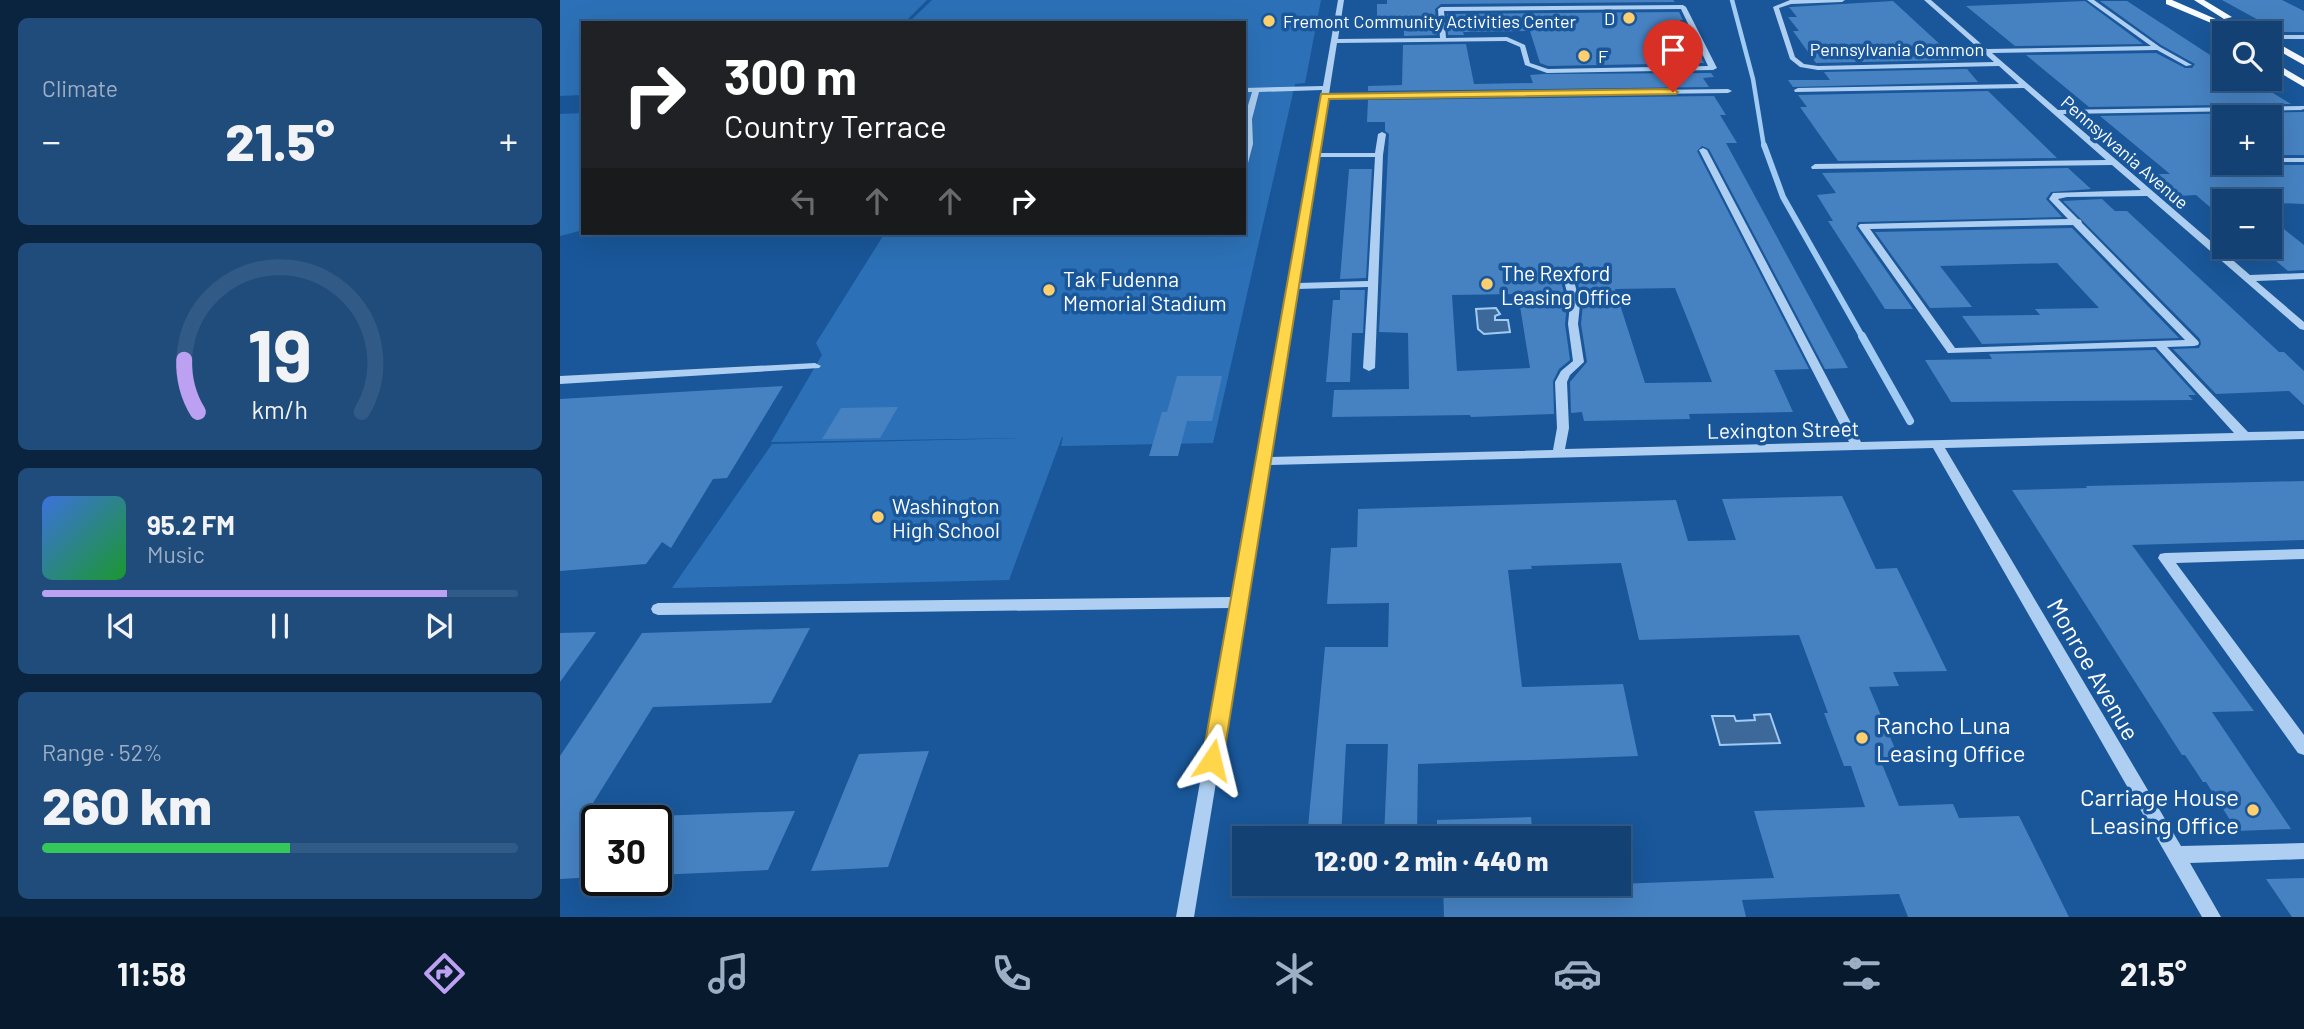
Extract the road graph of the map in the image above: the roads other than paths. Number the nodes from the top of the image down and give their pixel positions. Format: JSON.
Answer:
{"nodes":[{"id":1,"x":1341,"y":0,"type":"edge"},
{"id":2,"x":1842,"y":0,"type":"edge"},
{"id":3,"x":1927,"y":0,"type":"edge"},
{"id":4,"x":2090,"y":0,"type":"edge"},
{"id":5,"x":2197,"y":0,"type":"edge"},
{"id":6,"x":2167,"y":1,"type":"edge"},
{"id":7,"x":2214,"y":21,"type":"edge"},
{"id":8,"x":2233,"y":21,"type":"edge"},
{"id":9,"x":2212,"y":28,"type":"edge"},
{"id":10,"x":2304,"y":37,"type":"edge"},
{"id":11,"x":2282,"y":39,"type":"edge"},
{"id":12,"x":1443,"y":40,"type":"junction"},
{"id":13,"x":1334,"y":41,"type":"junction"},
{"id":14,"x":2158,"y":48,"type":"junction"},
{"id":15,"x":2282,"y":48,"type":"edge"},
{"id":16,"x":1984,"y":51,"type":"junction"},
{"id":17,"x":2304,"y":62,"type":"edge"},
{"id":18,"x":2000,"y":64,"type":"junction"},
{"id":19,"x":2188,"y":65,"type":"dead end"},
{"id":20,"x":2282,"y":70,"type":"edge"},
{"id":21,"x":2304,"y":84,"type":"edge"},
{"id":22,"x":2026,"y":86,"type":"junction"},
{"id":23,"x":1246,"y":90,"type":"edge"},
{"id":24,"x":1255,"y":90,"type":"junction"},
{"id":25,"x":1798,"y":90,"type":"dead end"},
{"id":26,"x":1728,"y":91,"type":"dead end"},
{"id":27,"x":1326,"y":92,"type":"junction"},
{"id":28,"x":2301,"y":108,"type":"dead end"},
{"id":29,"x":2055,"y":112,"type":"junction"},
{"id":30,"x":1382,"y":134,"type":"dead end"},
{"id":31,"x":1703,"y":150,"type":"dead end"},
{"id":32,"x":1246,"y":155,"type":"edge"},
{"id":33,"x":1315,"y":155,"type":"junction"},
{"id":34,"x":1379,"y":155,"type":"junction"},
{"id":35,"x":2284,"y":160,"type":"dead end"},
{"id":36,"x":2304,"y":160,"type":"edge"},
{"id":37,"x":2113,"y":162,"type":"junction"},
{"id":38,"x":1815,"y":167,"type":"dead end"},
{"id":39,"x":2149,"y":193,"type":"junction"},
{"id":40,"x":2078,"y":222,"type":"junction"},
{"id":41,"x":1567,"y":272,"type":"dead end"},
{"id":42,"x":2304,"y":276,"type":"edge"},
{"id":43,"x":2246,"y":278,"type":"junction"},
{"id":44,"x":1374,"y":284,"type":"junction"},
{"id":45,"x":1293,"y":286,"type":"junction"},
{"id":46,"x":2304,"y":312,"type":"edge"},
{"id":47,"x":2287,"y":313,"type":"junction"},
{"id":48,"x":2304,"y":327,"type":"edge"},
{"id":49,"x":2160,"y":346,"type":"junction"},
{"id":50,"x":815,"y":366,"type":"dead end"},
{"id":51,"x":1370,"y":368,"type":"dead end"},
{"id":52,"x":560,"y":380,"type":"edge"},
{"id":53,"x":2304,"y":435,"type":"edge"},
{"id":54,"x":2245,"y":437,"type":"junction"},
{"id":55,"x":1937,"y":444,"type":"junction"},
{"id":56,"x":1857,"y":446,"type":"junction"},
{"id":57,"x":1558,"y":454,"type":"junction"},
{"id":58,"x":1263,"y":461,"type":"junction"},
{"id":59,"x":2304,"y":554,"type":"edge"},
{"id":60,"x":1239,"y":603,"type":"junction"},
{"id":61,"x":658,"y":609,"type":"dead end"},
{"id":62,"x":2304,"y":748,"type":"edge"},
{"id":63,"x":2304,"y":851,"type":"edge"},
{"id":64,"x":2176,"y":855,"type":"junction"},
{"id":65,"x":1185,"y":917,"type":"edge"},
{"id":66,"x":2212,"y":917,"type":"edge"}],
"edges":[{"from":1,"to":13,"type":"street"},
{"from":2,"to":18,"type":"street","name":"Pennsylvania Common"},
{"from":3,"to":16,"type":"street","name":"Pennsylvania Avenue"},
{"from":4,"to":14,"type":"street"},
{"from":5,"to":8,"type":"main road"},
{"from":6,"to":7,"type":"main road"},
{"from":6,"to":9,"type":"main road"},
{"from":10,"to":11,"type":"street"},
{"from":12,"to":12,"type":"street"},
{"from":12,"to":13,"type":"street"},
{"from":13,"to":27,"type":"street"},
{"from":14,"to":16,"type":"street"},
{"from":14,"to":19,"type":"street"},
{"from":15,"to":17,"type":"main road"},
{"from":16,"to":18,"type":"street","name":"Pennsylvania Avenue"},
{"from":18,"to":22,"type":"street","name":"Pennsylvania Avenue"},
{"from":20,"to":21,"type":"main road"},
{"from":22,"to":25,"type":"street"},
{"from":22,"to":29,"type":"street","name":"Pennsylvania Avenue"},
{"from":23,"to":24,"type":"street"},
{"from":24,"to":27,"type":"street"},
{"from":24,"to":32,"type":"street"},
{"from":26,"to":27,"type":"street"},
{"from":27,"to":33,"type":"street"},
{"from":28,"to":29,"type":"street"},
{"from":29,"to":37,"type":"street","name":"Pennsylvania Avenue"},
{"from":30,"to":34,"type":"street"},
{"from":31,"to":56,"type":"street"},
{"from":33,"to":34,"type":"street"},
{"from":33,"to":45,"type":"street"},
{"from":34,"to":44,"type":"street"},
{"from":35,"to":36,"type":"street"},
{"from":37,"to":38,"type":"street"},
{"from":37,"to":39,"type":"street","name":"Pennsylvania Avenue"},
{"from":39,"to":40,"type":"street"},
{"from":39,"to":43,"type":"street","name":"Pennsylvania Avenue"},
{"from":40,"to":49,"type":"street"},
{"from":40,"to":49,"type":"street"},
{"from":41,"to":57,"type":"street"},
{"from":42,"to":43,"type":"street"},
{"from":43,"to":47,"type":"street","name":"Pennsylvania Avenue"},
{"from":44,"to":45,"type":"street"},
{"from":44,"to":51,"type":"street"},
{"from":45,"to":58,"type":"street"},
{"from":46,"to":47,"type":"street"},
{"from":47,"to":48,"type":"street","name":"Pennsylvania Avenue"},
{"from":49,"to":54,"type":"street"},
{"from":50,"to":52,"type":"street"},
{"from":53,"to":54,"type":"street","name":"Lexington Street"},
{"from":54,"to":55,"type":"street","name":"Lexington Street"},
{"from":55,"to":56,"type":"street","name":"Lexington Street"},
{"from":55,"to":64,"type":"street","name":"Monroe Avenue"},
{"from":56,"to":57,"type":"street","name":"Lexington Street"},
{"from":57,"to":58,"type":"street","name":"Lexington Street"},
{"from":58,"to":60,"type":"street"},
{"from":59,"to":62,"type":"street"},
{"from":60,"to":61,"type":"street"},
{"from":60,"to":65,"type":"street"},
{"from":63,"to":64,"type":"street"},
{"from":64,"to":66,"type":"street","name":"Monroe Avenue"}]}
